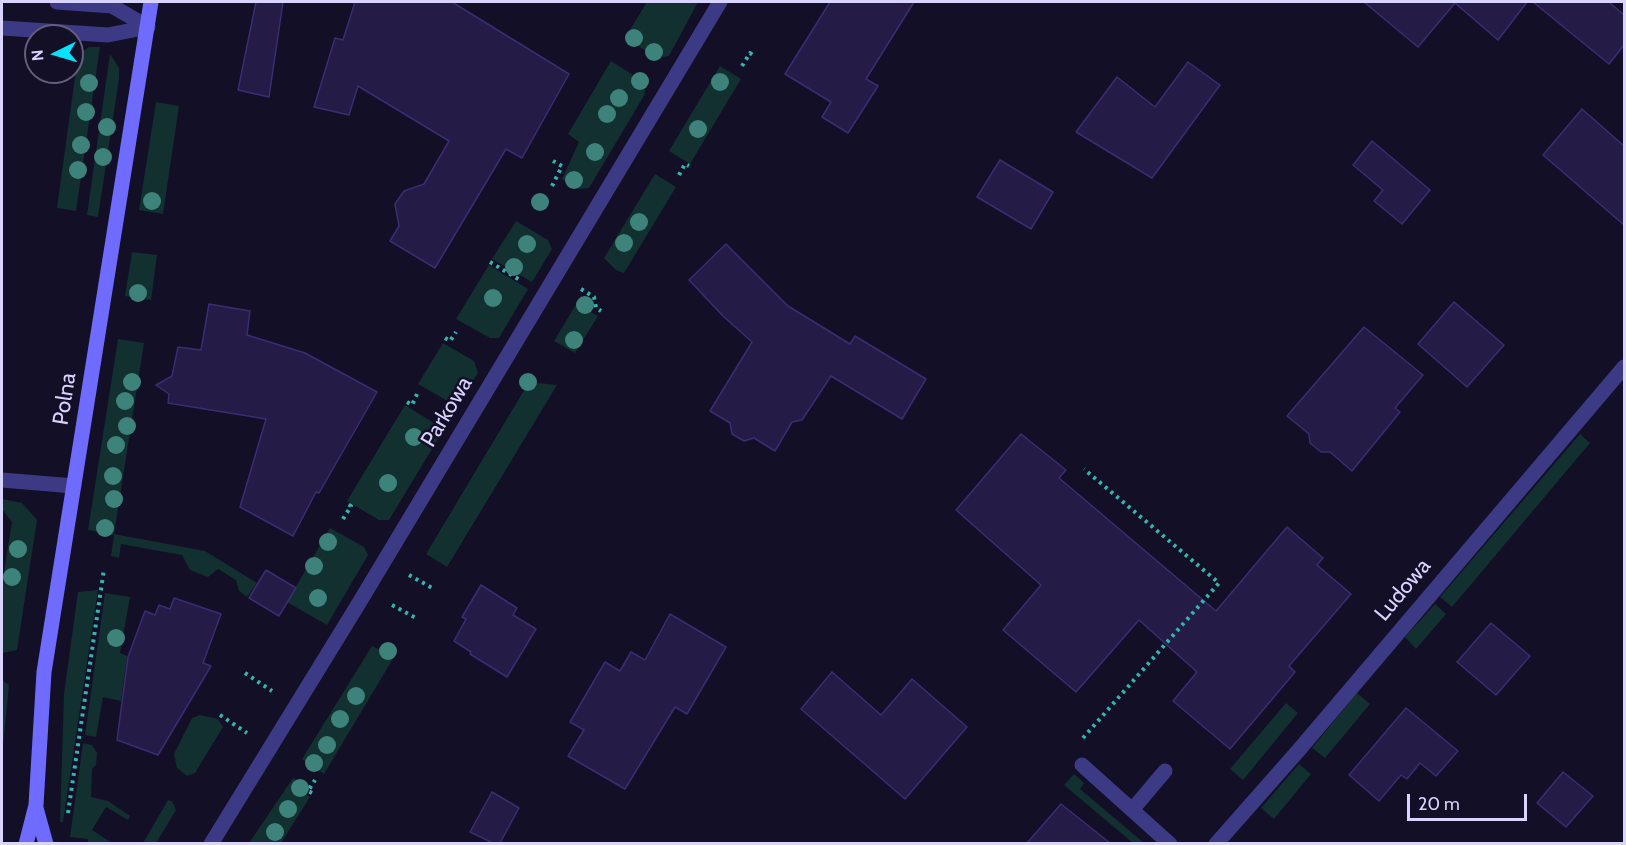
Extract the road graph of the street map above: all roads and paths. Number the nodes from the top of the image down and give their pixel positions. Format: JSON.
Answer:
{"nodes":[{"id":1,"x":57,"y":2,"type":"edge"},
{"id":2,"x":152,"y":2,"type":"edge"},
{"id":3,"x":720,"y":2,"type":"edge"},
{"id":4,"x":148,"y":27,"type":"junction"},
{"id":5,"x":2,"y":28,"type":"edge"},
{"id":6,"x":754,"y":56,"type":"dead end"},
{"id":7,"x":742,"y":66,"type":"dead end"},
{"id":8,"x":553,"y":161,"type":"dead end"},
{"id":9,"x":689,"y":166,"type":"dead end"},
{"id":10,"x":679,"y":175,"type":"dead end"},
{"id":11,"x":552,"y":186,"type":"dead end"},
{"id":12,"x":490,"y":262,"type":"dead end"},
{"id":13,"x":578,"y":287,"type":"dead end"},
{"id":14,"x":544,"y":294,"type":"junction"},
{"id":15,"x":601,"y":311,"type":"dead end"},
{"id":16,"x":456,"y":332,"type":"dead end"},
{"id":17,"x":445,"y":339,"type":"dead end"},
{"id":18,"x":1624,"y":367,"type":"edge"},
{"id":19,"x":417,"y":394,"type":"dead end"},
{"id":20,"x":407,"y":402,"type":"dead end"},
{"id":21,"x":1084,"y":469,"type":"dead end"},
{"id":22,"x":2,"y":480,"type":"edge"},
{"id":23,"x":74,"y":486,"type":"junction"},
{"id":24,"x":346,"y":503,"type":"dead end"},
{"id":25,"x":343,"y":519,"type":"dead end"},
{"id":26,"x":104,"y":569,"type":"dead end"},
{"id":27,"x":406,"y":573,"type":"dead end"},
{"id":28,"x":434,"y":589,"type":"dead end"},
{"id":29,"x":389,"y":603,"type":"dead end"},
{"id":30,"x":416,"y":618,"type":"dead end"},
{"id":31,"x":1088,"y":745,"type":"dead end"},
{"id":32,"x":1082,"y":765,"type":"dead end"},
{"id":33,"x":1165,"y":771,"type":"dead end"},
{"id":34,"x":315,"y":780,"type":"dead end"},
{"id":35,"x":312,"y":793,"type":"dead end"},
{"id":36,"x":36,"y":805,"type":"junction"},
{"id":37,"x":1132,"y":810,"type":"junction"},
{"id":38,"x":68,"y":818,"type":"dead end"},
{"id":39,"x":26,"y":843,"type":"edge"},
{"id":40,"x":46,"y":843,"type":"edge"},
{"id":41,"x":212,"y":843,"type":"edge"},
{"id":42,"x":1170,"y":843,"type":"edge"},
{"id":43,"x":1216,"y":843,"type":"edge"}],
"edges":[{"from":1,"to":4,"type":"street"},
{"from":2,"to":4,"type":"street","name":"Polna"},
{"from":3,"to":14,"type":"street","name":"Parkowa"},
{"from":4,"to":5,"type":"street"},
{"from":4,"to":23,"type":"street","name":"Polna"},
{"from":6,"to":7,"type":"path"},
{"from":8,"to":11,"type":"path"},
{"from":9,"to":10,"type":"path"},
{"from":12,"to":14,"type":"path"},
{"from":13,"to":15,"type":"path"},
{"from":14,"to":41,"type":"street","name":"Parkowa"},
{"from":16,"to":17,"type":"path"},
{"from":18,"to":43,"type":"street","name":"Ludowa"},
{"from":19,"to":20,"type":"path"},
{"from":21,"to":31,"type":"path"},
{"from":22,"to":23,"type":"street"},
{"from":23,"to":36,"type":"street","name":"Polna"},
{"from":24,"to":25,"type":"path"},
{"from":26,"to":38,"type":"path"},
{"from":27,"to":28,"type":"path"},
{"from":29,"to":30,"type":"path"},
{"from":32,"to":37,"type":"street"},
{"from":33,"to":37,"type":"street"},
{"from":34,"to":35,"type":"path"},
{"from":36,"to":39,"type":"street","name":"Polna"},
{"from":36,"to":40,"type":"street","name":"Polna"},
{"from":37,"to":42,"type":"street"}]}
